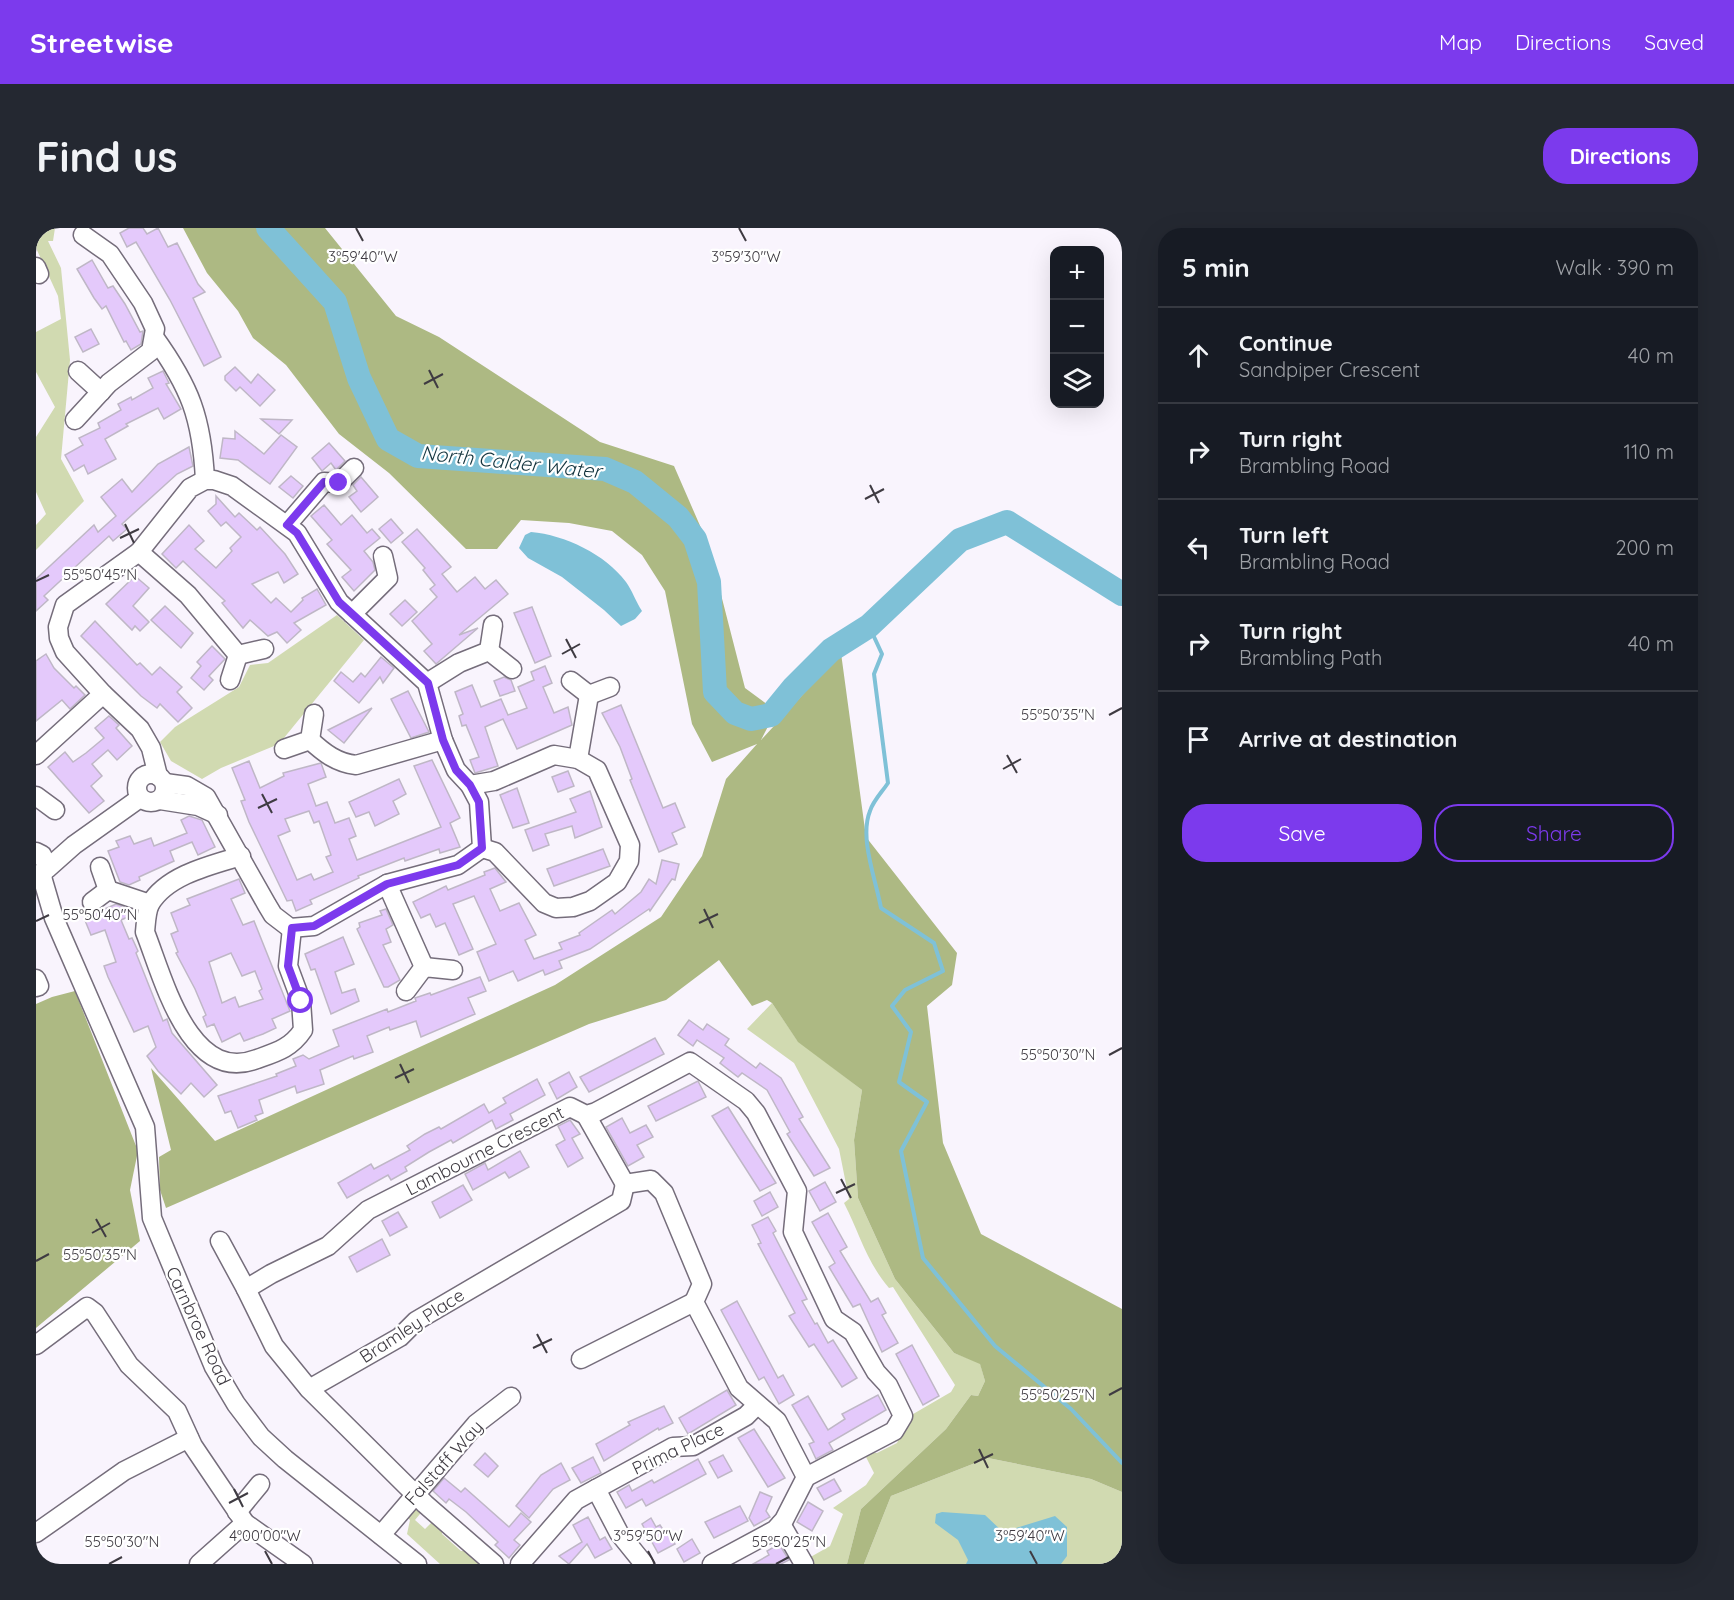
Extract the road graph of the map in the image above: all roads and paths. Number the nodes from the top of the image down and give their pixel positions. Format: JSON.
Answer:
{"nodes":[{"id":1,"x":83,"y":235,"type":"dead end"},
{"id":2,"x":154,"y":337,"type":"junction"},
{"id":3,"x":78,"y":371,"type":"dead end"},
{"id":4,"x":101,"y":392,"type":"junction"},
{"id":5,"x":75,"y":420,"type":"dead end"},
{"id":6,"x":354,"y":468,"type":"dead end"},
{"id":7,"x":205,"y":480,"type":"junction"},
{"id":8,"x":287,"y":525,"type":"junction"},
{"id":9,"x":139,"y":552,"type":"junction"},
{"id":10,"x":383,"y":556,"type":"dead end"},
{"id":11,"x":352,"y":614,"type":"junction"},
{"id":12,"x":493,"y":625,"type":"dead end"},
{"id":13,"x":264,"y":649,"type":"dead end"},
{"id":14,"x":489,"y":651,"type":"junction"},
{"id":15,"x":238,"y":655,"type":"junction"},
{"id":16,"x":512,"y":669,"type":"dead end"},
{"id":17,"x":230,"y":680,"type":"dead end"},
{"id":18,"x":571,"y":681,"type":"dead end"},
{"id":19,"x":428,"y":683,"type":"junction"},
{"id":20,"x":610,"y":687,"type":"dead end"},
{"id":21,"x":103,"y":694,"type":"junction"},
{"id":22,"x":589,"y":695,"type":"junction"},
{"id":23,"x":314,"y":714,"type":"dead end"},
{"id":24,"x":310,"y":740,"type":"junction"},
{"id":25,"x":443,"y":740,"type":"junction"},
{"id":26,"x":284,"y":749,"type":"dead end"},
{"id":27,"x":36,"y":755,"type":"edge"},
{"id":28,"x":578,"y":759,"type":"junction"},
{"id":29,"x":157,"y":784,"type":"junction"},
{"id":30,"x":470,"y":785,"type":"junction"},
{"id":31,"x":36,"y":796,"type":"edge"},
{"id":32,"x":55,"y":810,"type":"dead end"},
{"id":33,"x":482,"y":848,"type":"junction"},
{"id":34,"x":241,"y":856,"type":"junction"},
{"id":35,"x":100,"y":867,"type":"dead end"},
{"id":36,"x":40,"y":871,"type":"edge"},
{"id":37,"x":387,"y":884,"type":"junction"},
{"id":38,"x":108,"y":890,"type":"junction"},
{"id":39,"x":92,"y":902,"type":"dead end"},
{"id":40,"x":150,"y":904,"type":"junction"},
{"id":41,"x":292,"y":928,"type":"junction"},
{"id":42,"x":424,"y":968,"type":"junction"},
{"id":43,"x":453,"y":970,"type":"dead end"},
{"id":44,"x":36,"y":979,"type":"edge"},
{"id":45,"x":36,"y":987,"type":"edge"},
{"id":46,"x":406,"y":991,"type":"dead end"},
{"id":47,"x":586,"y":1114,"type":"junction"},
{"id":48,"x":625,"y":1184,"type":"junction"},
{"id":49,"x":220,"y":1240,"type":"dead end"},
{"id":50,"x":246,"y":1289,"type":"junction"},
{"id":51,"x":694,"y":1302,"type":"junction"},
{"id":52,"x":36,"y":1346,"type":"edge"},
{"id":53,"x":581,"y":1359,"type":"dead end"},
{"id":54,"x":309,"y":1389,"type":"junction"},
{"id":55,"x":511,"y":1397,"type":"dead end"},
{"id":56,"x":757,"y":1405,"type":"junction"},
{"id":57,"x":191,"y":1442,"type":"junction"},
{"id":58,"x":806,"y":1477,"type":"junction"},
{"id":59,"x":260,"y":1484,"type":"dead end"},
{"id":60,"x":596,"y":1490,"type":"junction"},
{"id":61,"x":415,"y":1494,"type":"junction"},
{"id":62,"x":241,"y":1517,"type":"junction"},
{"id":63,"x":781,"y":1524,"type":"junction"},
{"id":64,"x":36,"y":1533,"type":"edge"},
{"id":65,"x":381,"y":1535,"type":"junction"},
{"id":66,"x":199,"y":1564,"type":"edge"},
{"id":67,"x":303,"y":1564,"type":"edge"},
{"id":68,"x":417,"y":1564,"type":"edge"},
{"id":69,"x":494,"y":1564,"type":"edge"},
{"id":70,"x":520,"y":1564,"type":"edge"},
{"id":71,"x":644,"y":1564,"type":"edge"},
{"id":72,"x":712,"y":1564,"type":"edge"},
{"id":73,"x":804,"y":1564,"type":"edge"}],
"edges":[{"from":1,"to":2,"type":"street"},
{"from":2,"to":4,"type":"street"},
{"from":2,"to":7,"type":"street"},
{"from":3,"to":4,"type":"street"},
{"from":4,"to":5,"type":"street"},
{"from":6,"to":8,"type":"street"},
{"from":7,"to":8,"type":"street"},
{"from":7,"to":9,"type":"street"},
{"from":8,"to":11,"type":"street"},
{"from":9,"to":15,"type":"street"},
{"from":9,"to":21,"type":"street"},
{"from":10,"to":11,"type":"street"},
{"from":11,"to":19,"type":"street"},
{"from":12,"to":14,"type":"street"},
{"from":13,"to":15,"type":"street"},
{"from":14,"to":16,"type":"street"},
{"from":14,"to":19,"type":"street"},
{"from":15,"to":17,"type":"street"},
{"from":18,"to":22,"type":"street"},
{"from":19,"to":25,"type":"street"},
{"from":20,"to":22,"type":"street"},
{"from":21,"to":27,"type":"street"},
{"from":21,"to":29,"type":"street"},
{"from":22,"to":28,"type":"street"},
{"from":23,"to":24,"type":"street"},
{"from":24,"to":25,"type":"street"},
{"from":24,"to":26,"type":"street"},
{"from":25,"to":30,"type":"street"},
{"from":28,"to":30,"type":"street"},
{"from":28,"to":33,"type":"street"},
{"from":29,"to":34,"type":"street"},
{"from":29,"to":36,"type":"street"},
{"from":30,"to":33,"type":"street"},
{"from":31,"to":32,"type":"street"},
{"from":33,"to":37,"type":"street"},
{"from":34,"to":40,"type":"street"},
{"from":34,"to":41,"type":"street"},
{"from":35,"to":38,"type":"street"},
{"from":36,"to":65,"type":"street","name":"Carnbroe Road"},
{"from":37,"to":41,"type":"street"},
{"from":37,"to":42,"type":"street"},
{"from":38,"to":39,"type":"street"},
{"from":38,"to":40,"type":"street"},
{"from":40,"to":41,"type":"street"},
{"from":42,"to":43,"type":"street"},
{"from":42,"to":46,"type":"street"},
{"from":44,"to":45,"type":"street"},
{"from":47,"to":48,"type":"street"},
{"from":47,"to":50,"type":"street","name":"Lambourne Crescent"},
{"from":47,"to":58,"type":"street","name":"Lambourne Crescent"},
{"from":48,"to":51,"type":"street"},
{"from":48,"to":54,"type":"street","name":"Bramley Place"},
{"from":49,"to":50,"type":"street"},
{"from":50,"to":54,"type":"street"},
{"from":51,"to":53,"type":"street"},
{"from":51,"to":56,"type":"street"},
{"from":52,"to":57,"type":"street"},
{"from":54,"to":61,"type":"street"},
{"from":55,"to":61,"type":"street","name":"Falstaff Way"},
{"from":56,"to":58,"type":"street"},
{"from":56,"to":60,"type":"street","name":"Prima Place"},
{"from":57,"to":62,"type":"street"},
{"from":57,"to":64,"type":"street"},
{"from":58,"to":63,"type":"street"},
{"from":59,"to":62,"type":"street"},
{"from":60,"to":70,"type":"street"},
{"from":60,"to":71,"type":"street"},
{"from":61,"to":65,"type":"street","name":"Falstaff Way"},
{"from":61,"to":69,"type":"street"},
{"from":62,"to":66,"type":"street"},
{"from":62,"to":67,"type":"street"},
{"from":63,"to":72,"type":"street"},
{"from":63,"to":73,"type":"street"},
{"from":65,"to":68,"type":"street","name":"Carnbroe Road"}]}
